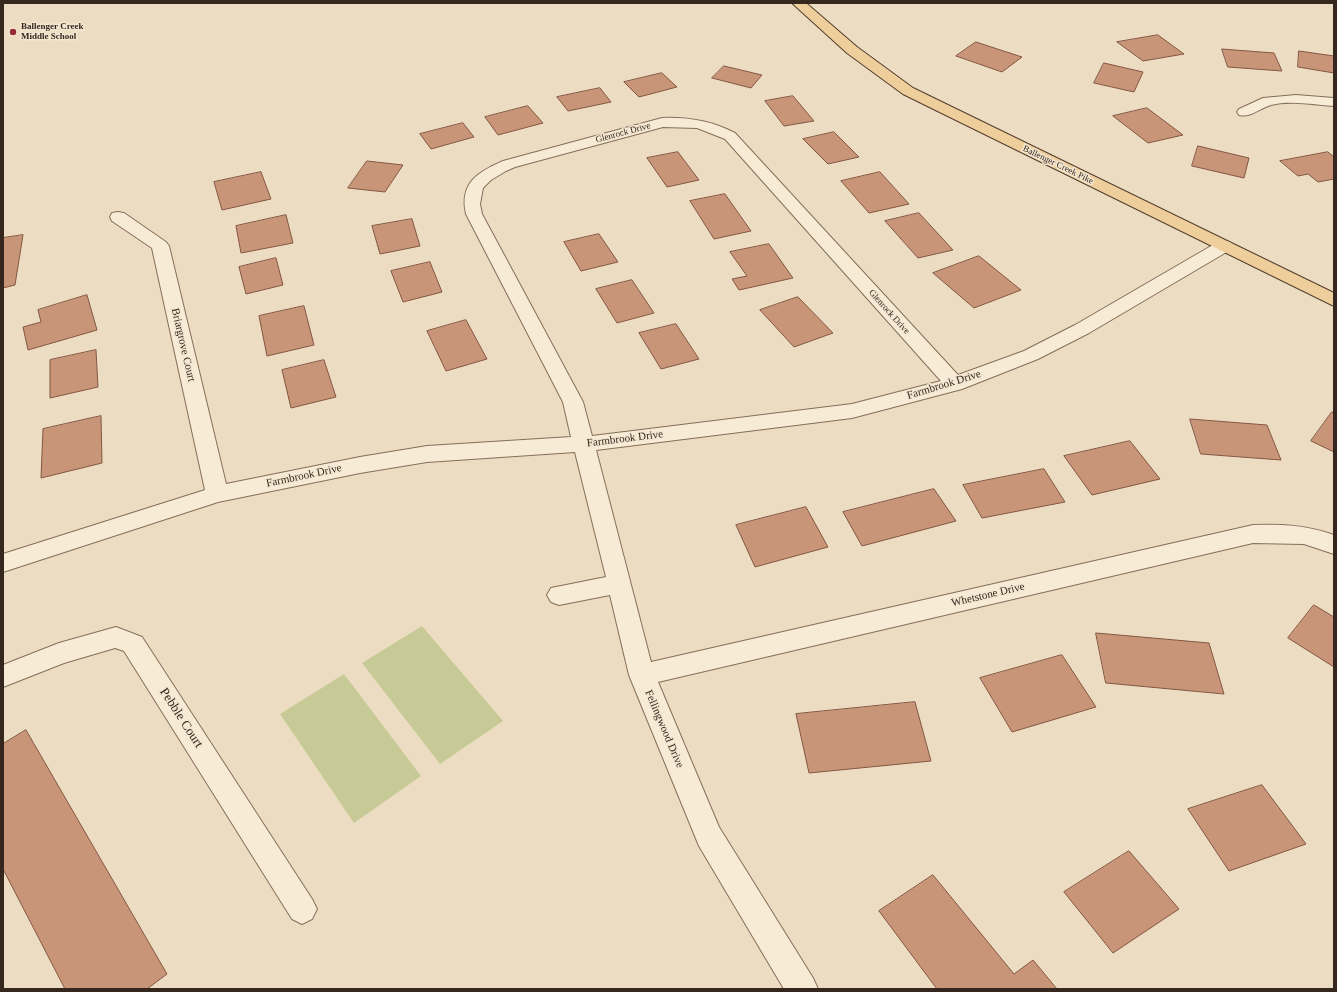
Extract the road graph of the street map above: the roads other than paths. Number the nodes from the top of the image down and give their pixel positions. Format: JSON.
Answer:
{"nodes":[{"id":1,"x":798,"y":3,"type":"edge"},
{"id":2,"x":1334,"y":102,"type":"edge"},
{"id":3,"x":1244,"y":112,"type":"dead end"},
{"id":4,"x":118,"y":217,"type":"dead end"},
{"id":5,"x":1224,"y":246,"type":"junction"},
{"id":6,"x":1334,"y":300,"type":"edge"},
{"id":7,"x":955,"y":384,"type":"junction"},
{"id":8,"x":585,"y":444,"type":"junction"},
{"id":9,"x":217,"y":494,"type":"junction"},
{"id":10,"x":1334,"y":545,"type":"edge"},
{"id":11,"x":3,"y":564,"type":"edge"},
{"id":12,"x":620,"y":584,"type":"junction"},
{"id":13,"x":559,"y":595,"type":"dead end"},
{"id":14,"x":642,"y":675,"type":"junction"},
{"id":15,"x":3,"y":676,"type":"edge"},
{"id":16,"x":302,"y":908,"type":"dead end"},
{"id":17,"x":802,"y":989,"type":"edge"}],
"edges":[{"from":1,"to":5,"type":"main road","name":"Ballenger Creek Pike"},
{"from":2,"to":3,"type":"street"},
{"from":4,"to":9,"type":"street","name":"Briargrove Court"},
{"from":5,"to":6,"type":"main road","name":"Ballenger Creek Pike"},
{"from":5,"to":7,"type":"street","name":"Farmbrook Drive"},
{"from":7,"to":8,"type":"street","name":"Farmbrook Drive"},
{"from":7,"to":8,"type":"street","name":"Glenrock Drive"},
{"from":8,"to":9,"type":"street","name":"Farmbrook Drive"},
{"from":8,"to":12,"type":"street","name":"Fellingwood Drive"},
{"from":9,"to":11,"type":"street","name":"Farmbrook Drive"},
{"from":10,"to":14,"type":"street","name":"Whetstone Drive"},
{"from":12,"to":13,"type":"street"},
{"from":12,"to":14,"type":"street","name":"Fellingwood Drive"},
{"from":14,"to":17,"type":"street","name":"Fellingwood Drive"},
{"from":15,"to":16,"type":"street","name":"Pebble Court"}]}
